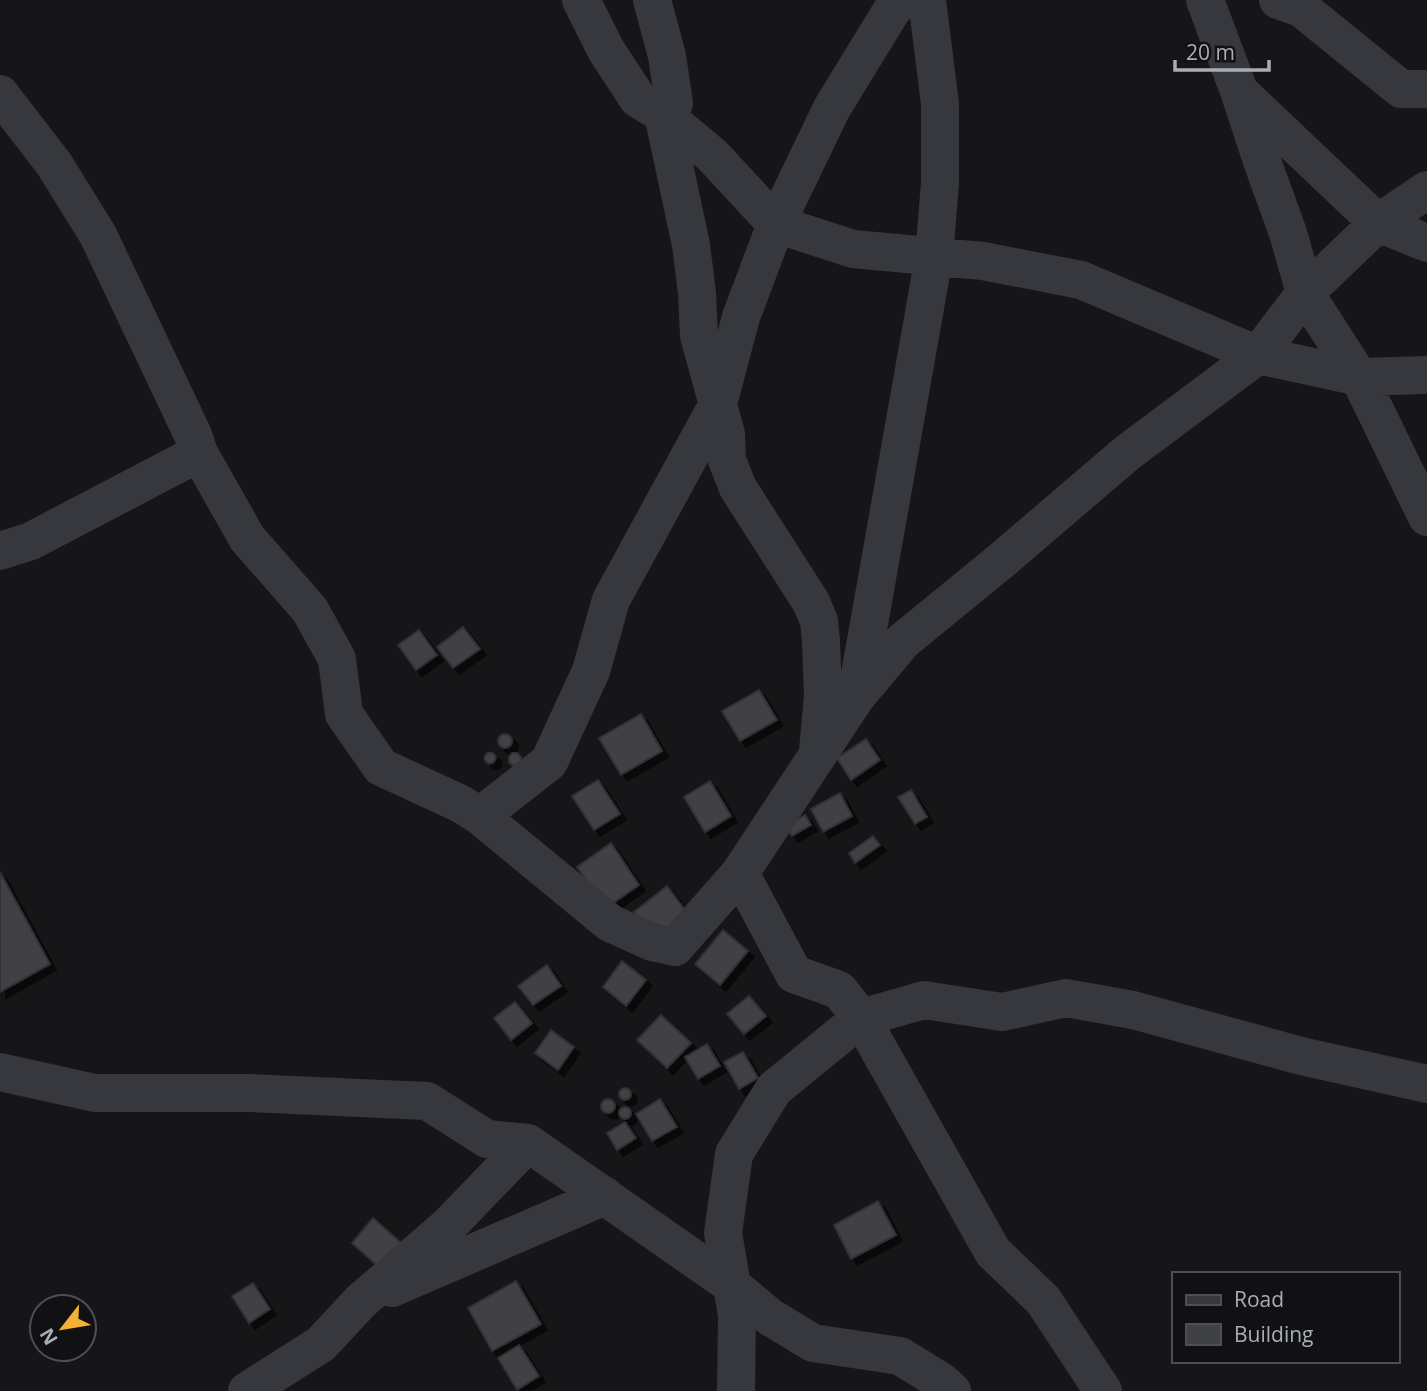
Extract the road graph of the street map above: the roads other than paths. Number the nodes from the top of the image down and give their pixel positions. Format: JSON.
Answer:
{"nodes":[{"id":1,"x":581,"y":0,"type":"edge"},
{"id":2,"x":652,"y":0,"type":"edge"},
{"id":3,"x":901,"y":0,"type":"edge"},
{"id":4,"x":927,"y":0,"type":"edge"},
{"id":5,"x":1205,"y":0,"type":"edge"},
{"id":6,"x":1278,"y":0,"type":"edge"},
{"id":7,"x":1427,"y":89,"type":"edge"},
{"id":8,"x":1239,"y":91,"type":"junction"},
{"id":9,"x":0,"y":94,"type":"edge"},
{"id":10,"x":663,"y":114,"type":"junction"},
{"id":11,"x":1427,"y":190,"type":"edge"},
{"id":12,"x":1378,"y":223,"type":"junction"},
{"id":13,"x":776,"y":224,"type":"junction"},
{"id":14,"x":1427,"y":243,"type":"edge"},
{"id":15,"x":934,"y":257,"type":"junction"},
{"id":16,"x":1306,"y":293,"type":"junction"},
{"id":17,"x":1258,"y":355,"type":"junction"},
{"id":18,"x":1427,"y":375,"type":"edge"},
{"id":19,"x":1359,"y":377,"type":"junction"},
{"id":20,"x":718,"y":404,"type":"junction"},
{"id":21,"x":199,"y":453,"type":"junction"},
{"id":22,"x":1427,"y":517,"type":"edge"},
{"id":23,"x":0,"y":551,"type":"edge"},
{"id":24,"x":856,"y":697,"type":"junction"},
{"id":25,"x":818,"y":755,"type":"junction"},
{"id":26,"x":480,"y":816,"type":"junction"},
{"id":27,"x":740,"y":873,"type":"junction"},
{"id":28,"x":860,"y":1018,"type":"junction"},
{"id":29,"x":0,"y":1072,"type":"edge"},
{"id":30,"x":1427,"y":1084,"type":"edge"},
{"id":31,"x":528,"y":1143,"type":"junction"},
{"id":32,"x":605,"y":1196,"type":"junction"},
{"id":33,"x":733,"y":1286,"type":"junction"},
{"id":34,"x":361,"y":1301,"type":"junction"},
{"id":35,"x":247,"y":1391,"type":"edge"},
{"id":36,"x":736,"y":1391,"type":"edge"},
{"id":37,"x":952,"y":1391,"type":"edge"},
{"id":38,"x":1103,"y":1391,"type":"edge"}],
"edges":[{"from":1,"to":10,"type":"street"},
{"from":2,"to":10,"type":"street"},
{"from":3,"to":13,"type":"street"},
{"from":4,"to":15,"type":"street"},
{"from":5,"to":8,"type":"street"},
{"from":6,"to":7,"type":"street"},
{"from":8,"to":12,"type":"street"},
{"from":8,"to":16,"type":"street"},
{"from":9,"to":21,"type":"street"},
{"from":10,"to":13,"type":"street"},
{"from":10,"to":20,"type":"street"},
{"from":11,"to":12,"type":"street"},
{"from":12,"to":14,"type":"street"},
{"from":12,"to":16,"type":"street"},
{"from":13,"to":15,"type":"street"},
{"from":13,"to":20,"type":"street"},
{"from":15,"to":17,"type":"street"},
{"from":15,"to":24,"type":"street"},
{"from":16,"to":17,"type":"street"},
{"from":16,"to":19,"type":"street"},
{"from":17,"to":19,"type":"street"},
{"from":17,"to":24,"type":"street"},
{"from":18,"to":19,"type":"street"},
{"from":19,"to":22,"type":"street"},
{"from":20,"to":25,"type":"street"},
{"from":20,"to":26,"type":"street"},
{"from":21,"to":23,"type":"street"},
{"from":21,"to":26,"type":"street"},
{"from":24,"to":25,"type":"street"},
{"from":25,"to":27,"type":"street"},
{"from":26,"to":27,"type":"street"},
{"from":27,"to":28,"type":"street"},
{"from":28,"to":30,"type":"street"},
{"from":28,"to":33,"type":"street"},
{"from":28,"to":38,"type":"street"},
{"from":29,"to":31,"type":"street"},
{"from":31,"to":32,"type":"street"},
{"from":31,"to":34,"type":"street"},
{"from":32,"to":33,"type":"street"},
{"from":32,"to":34,"type":"street"},
{"from":33,"to":36,"type":"street"},
{"from":33,"to":37,"type":"street"},
{"from":34,"to":35,"type":"street"}]}
